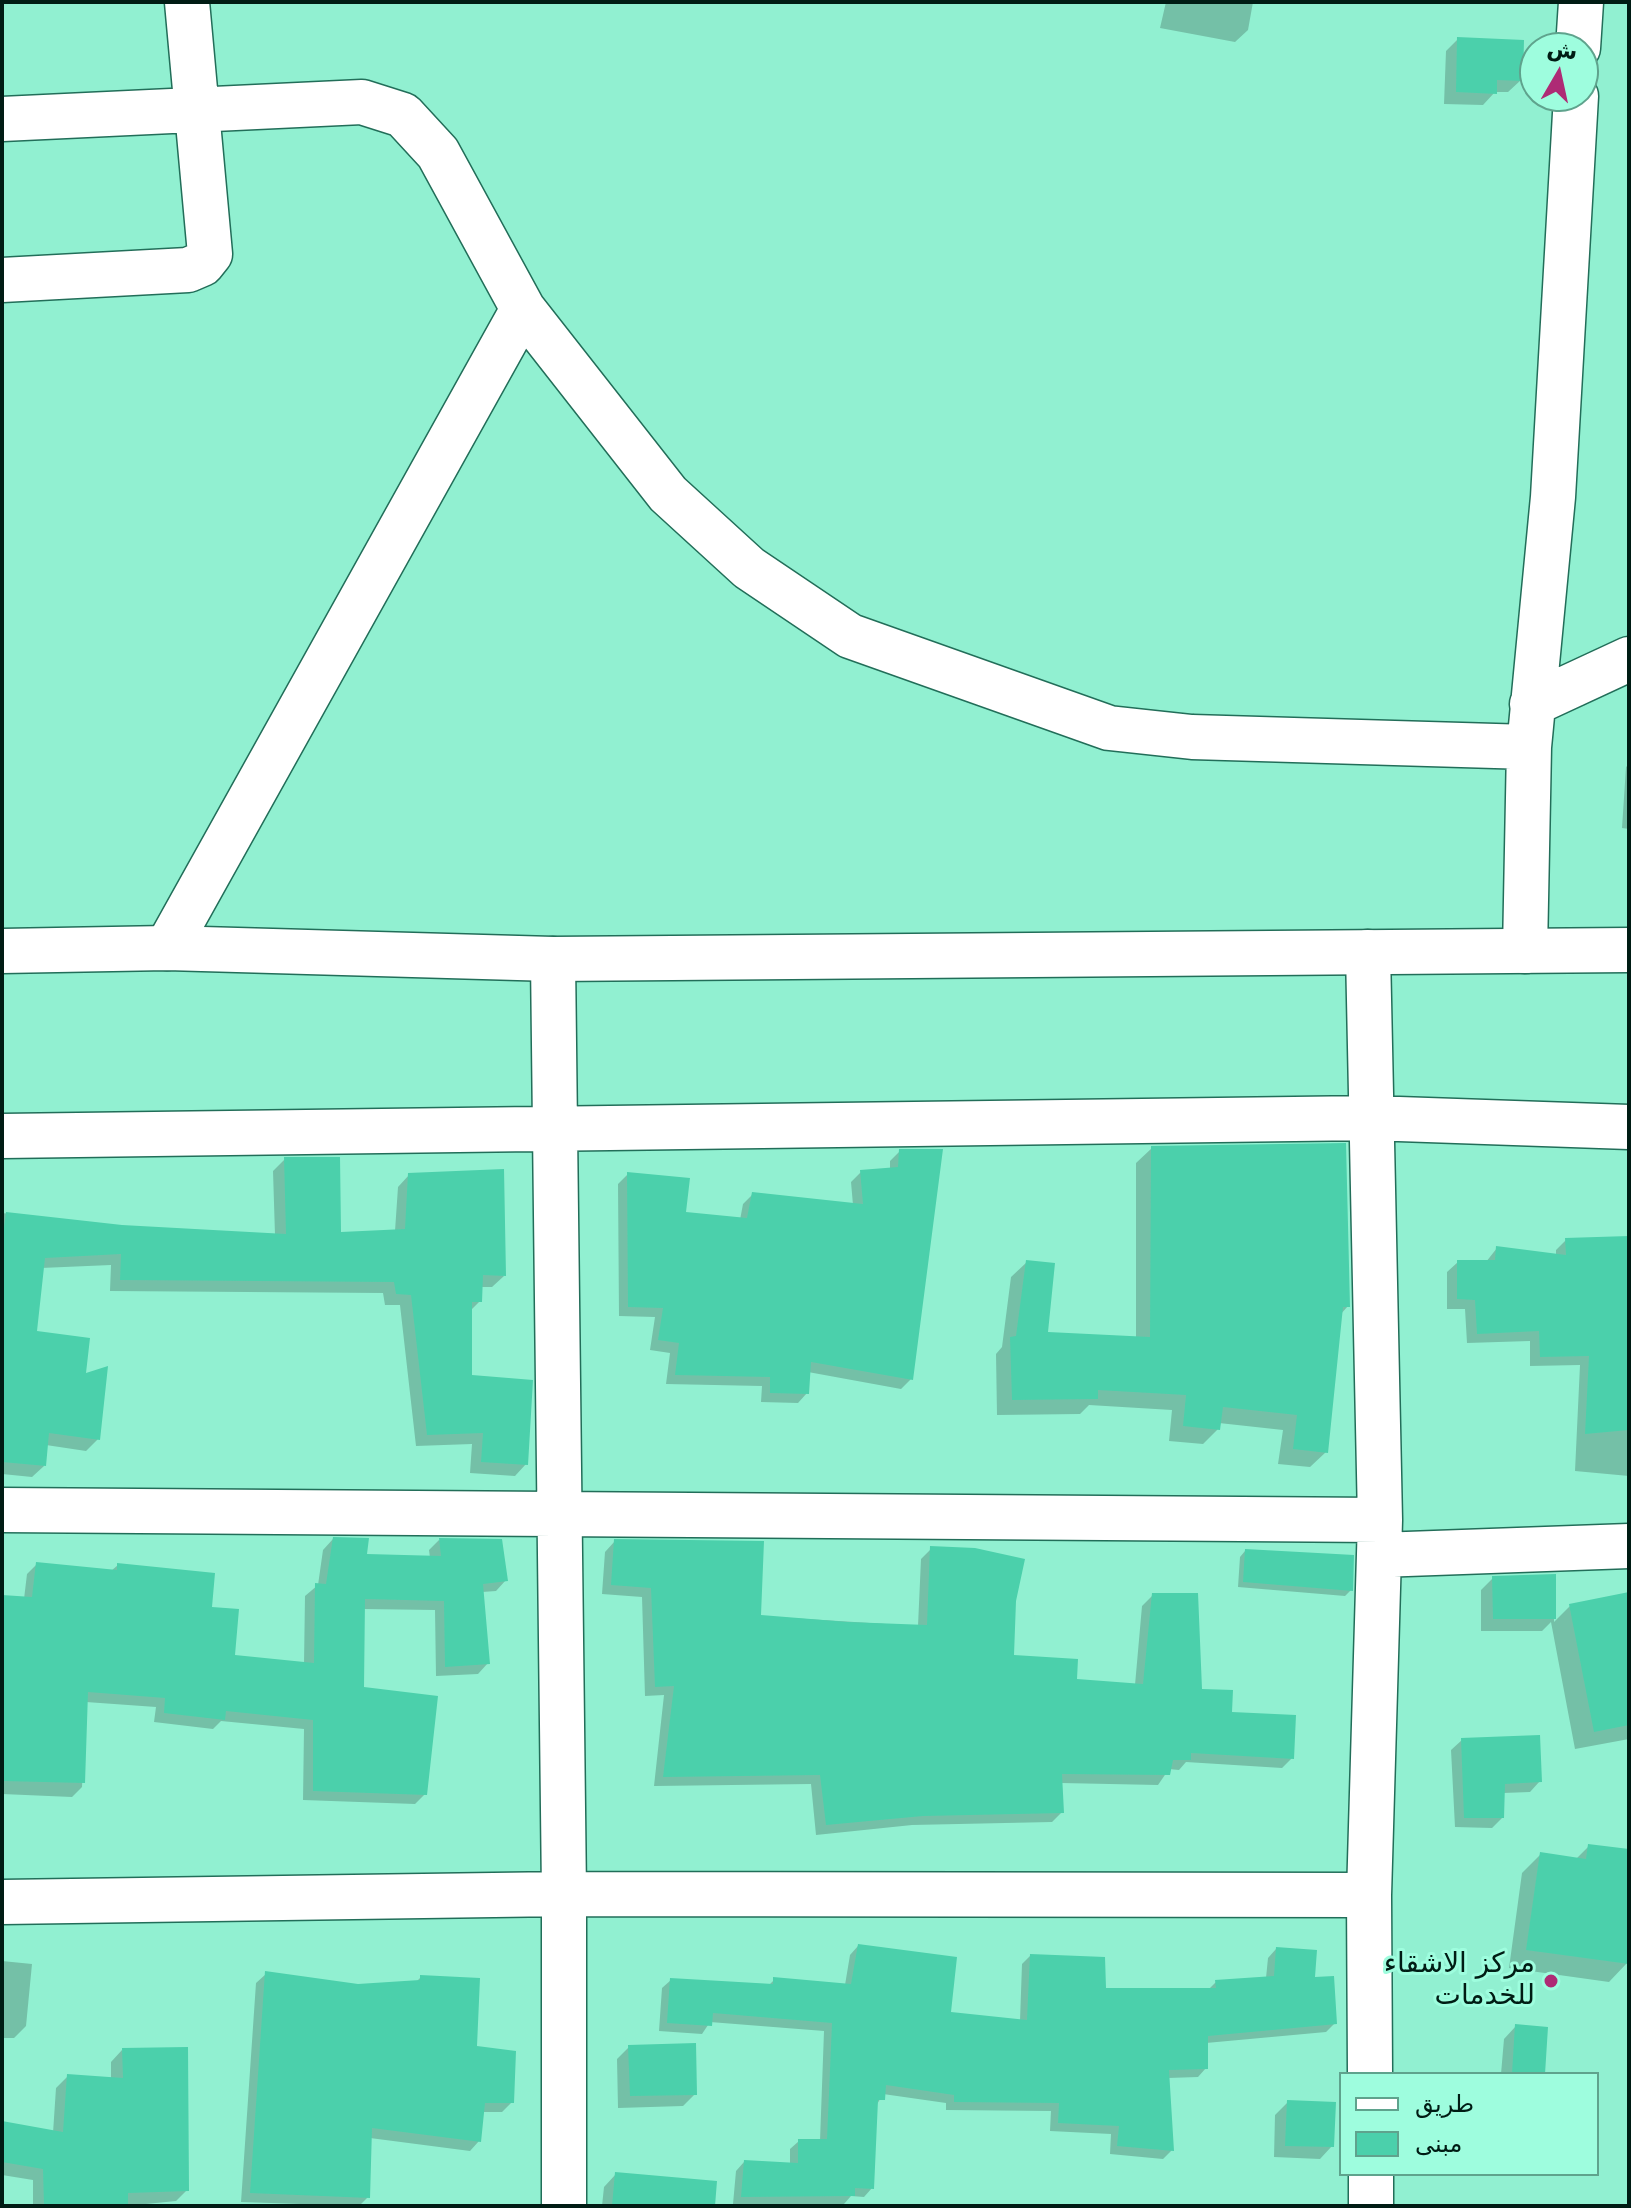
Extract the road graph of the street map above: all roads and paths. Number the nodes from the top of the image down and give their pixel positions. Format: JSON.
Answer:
{"nodes":[{"id":1,"x":187,"y":2,"type":"edge"},
{"id":2,"x":1581,"y":2,"type":"edge"},
{"id":3,"x":1579,"y":32,"type":"edge"},
{"id":4,"x":198,"y":110,"type":"junction"},
{"id":5,"x":1575,"y":112,"type":"edge"},
{"id":6,"x":2,"y":119,"type":"edge"},
{"id":7,"x":2,"y":280,"type":"edge"},
{"id":8,"x":523,"y":309,"type":"junction"},
{"id":9,"x":1629,"y":659,"type":"edge"},
{"id":10,"x":1532,"y":704,"type":"junction"},
{"id":11,"x":1529,"y":747,"type":"junction"},
{"id":12,"x":167,"y":948,"type":"junction"},
{"id":13,"x":1629,"y":950,"type":"edge"},
{"id":14,"x":2,"y":951,"type":"edge"},
{"id":15,"x":1525,"y":951,"type":"junction"},
{"id":16,"x":1368,"y":952,"type":"junction"},
{"id":17,"x":553,"y":959,"type":"junction"},
{"id":18,"x":1370,"y":1118,"type":"junction"},
{"id":19,"x":556,"y":1127,"type":"junction"},
{"id":20,"x":1629,"y":1127,"type":"edge"},
{"id":21,"x":2,"y":1136,"type":"edge"},
{"id":22,"x":2,"y":1510,"type":"edge"},
{"id":23,"x":560,"y":1512,"type":"junction"},
{"id":24,"x":1379,"y":1538,"type":"junction"},
{"id":25,"x":1629,"y":1546,"type":"edge"},
{"id":26,"x":564,"y":1894,"type":"junction"},
{"id":27,"x":1369,"y":1895,"type":"junction"},
{"id":28,"x":2,"y":1902,"type":"edge"},
{"id":29,"x":1370,"y":2072,"type":"edge"},
{"id":30,"x":1371,"y":2176,"type":"edge"},
{"id":31,"x":564,"y":2206,"type":"edge"},
{"id":32,"x":1371,"y":2206,"type":"edge"}],
"edges":[{"from":1,"to":4,"type":"street"},
{"from":2,"to":3,"type":"street"},
{"from":4,"to":6,"type":"street"},
{"from":4,"to":7,"type":"street"},
{"from":4,"to":8,"type":"street"},
{"from":5,"to":10,"type":"street"},
{"from":8,"to":11,"type":"street"},
{"from":8,"to":12,"type":"street"},
{"from":9,"to":10,"type":"street"},
{"from":10,"to":11,"type":"street"},
{"from":11,"to":15,"type":"street"},
{"from":12,"to":14,"type":"street"},
{"from":12,"to":17,"type":"street"},
{"from":13,"to":15,"type":"street"},
{"from":15,"to":16,"type":"street"},
{"from":16,"to":17,"type":"street"},
{"from":16,"to":18,"type":"street"},
{"from":17,"to":19,"type":"street"},
{"from":18,"to":19,"type":"street"},
{"from":18,"to":20,"type":"street"},
{"from":18,"to":24,"type":"street"},
{"from":19,"to":21,"type":"street"},
{"from":19,"to":23,"type":"street"},
{"from":22,"to":23,"type":"street"},
{"from":23,"to":24,"type":"street"},
{"from":23,"to":26,"type":"street"},
{"from":24,"to":25,"type":"street"},
{"from":24,"to":27,"type":"street"},
{"from":26,"to":27,"type":"street"},
{"from":26,"to":28,"type":"street"},
{"from":26,"to":31,"type":"street"},
{"from":27,"to":29,"type":"street"},
{"from":30,"to":32,"type":"street"}]}
